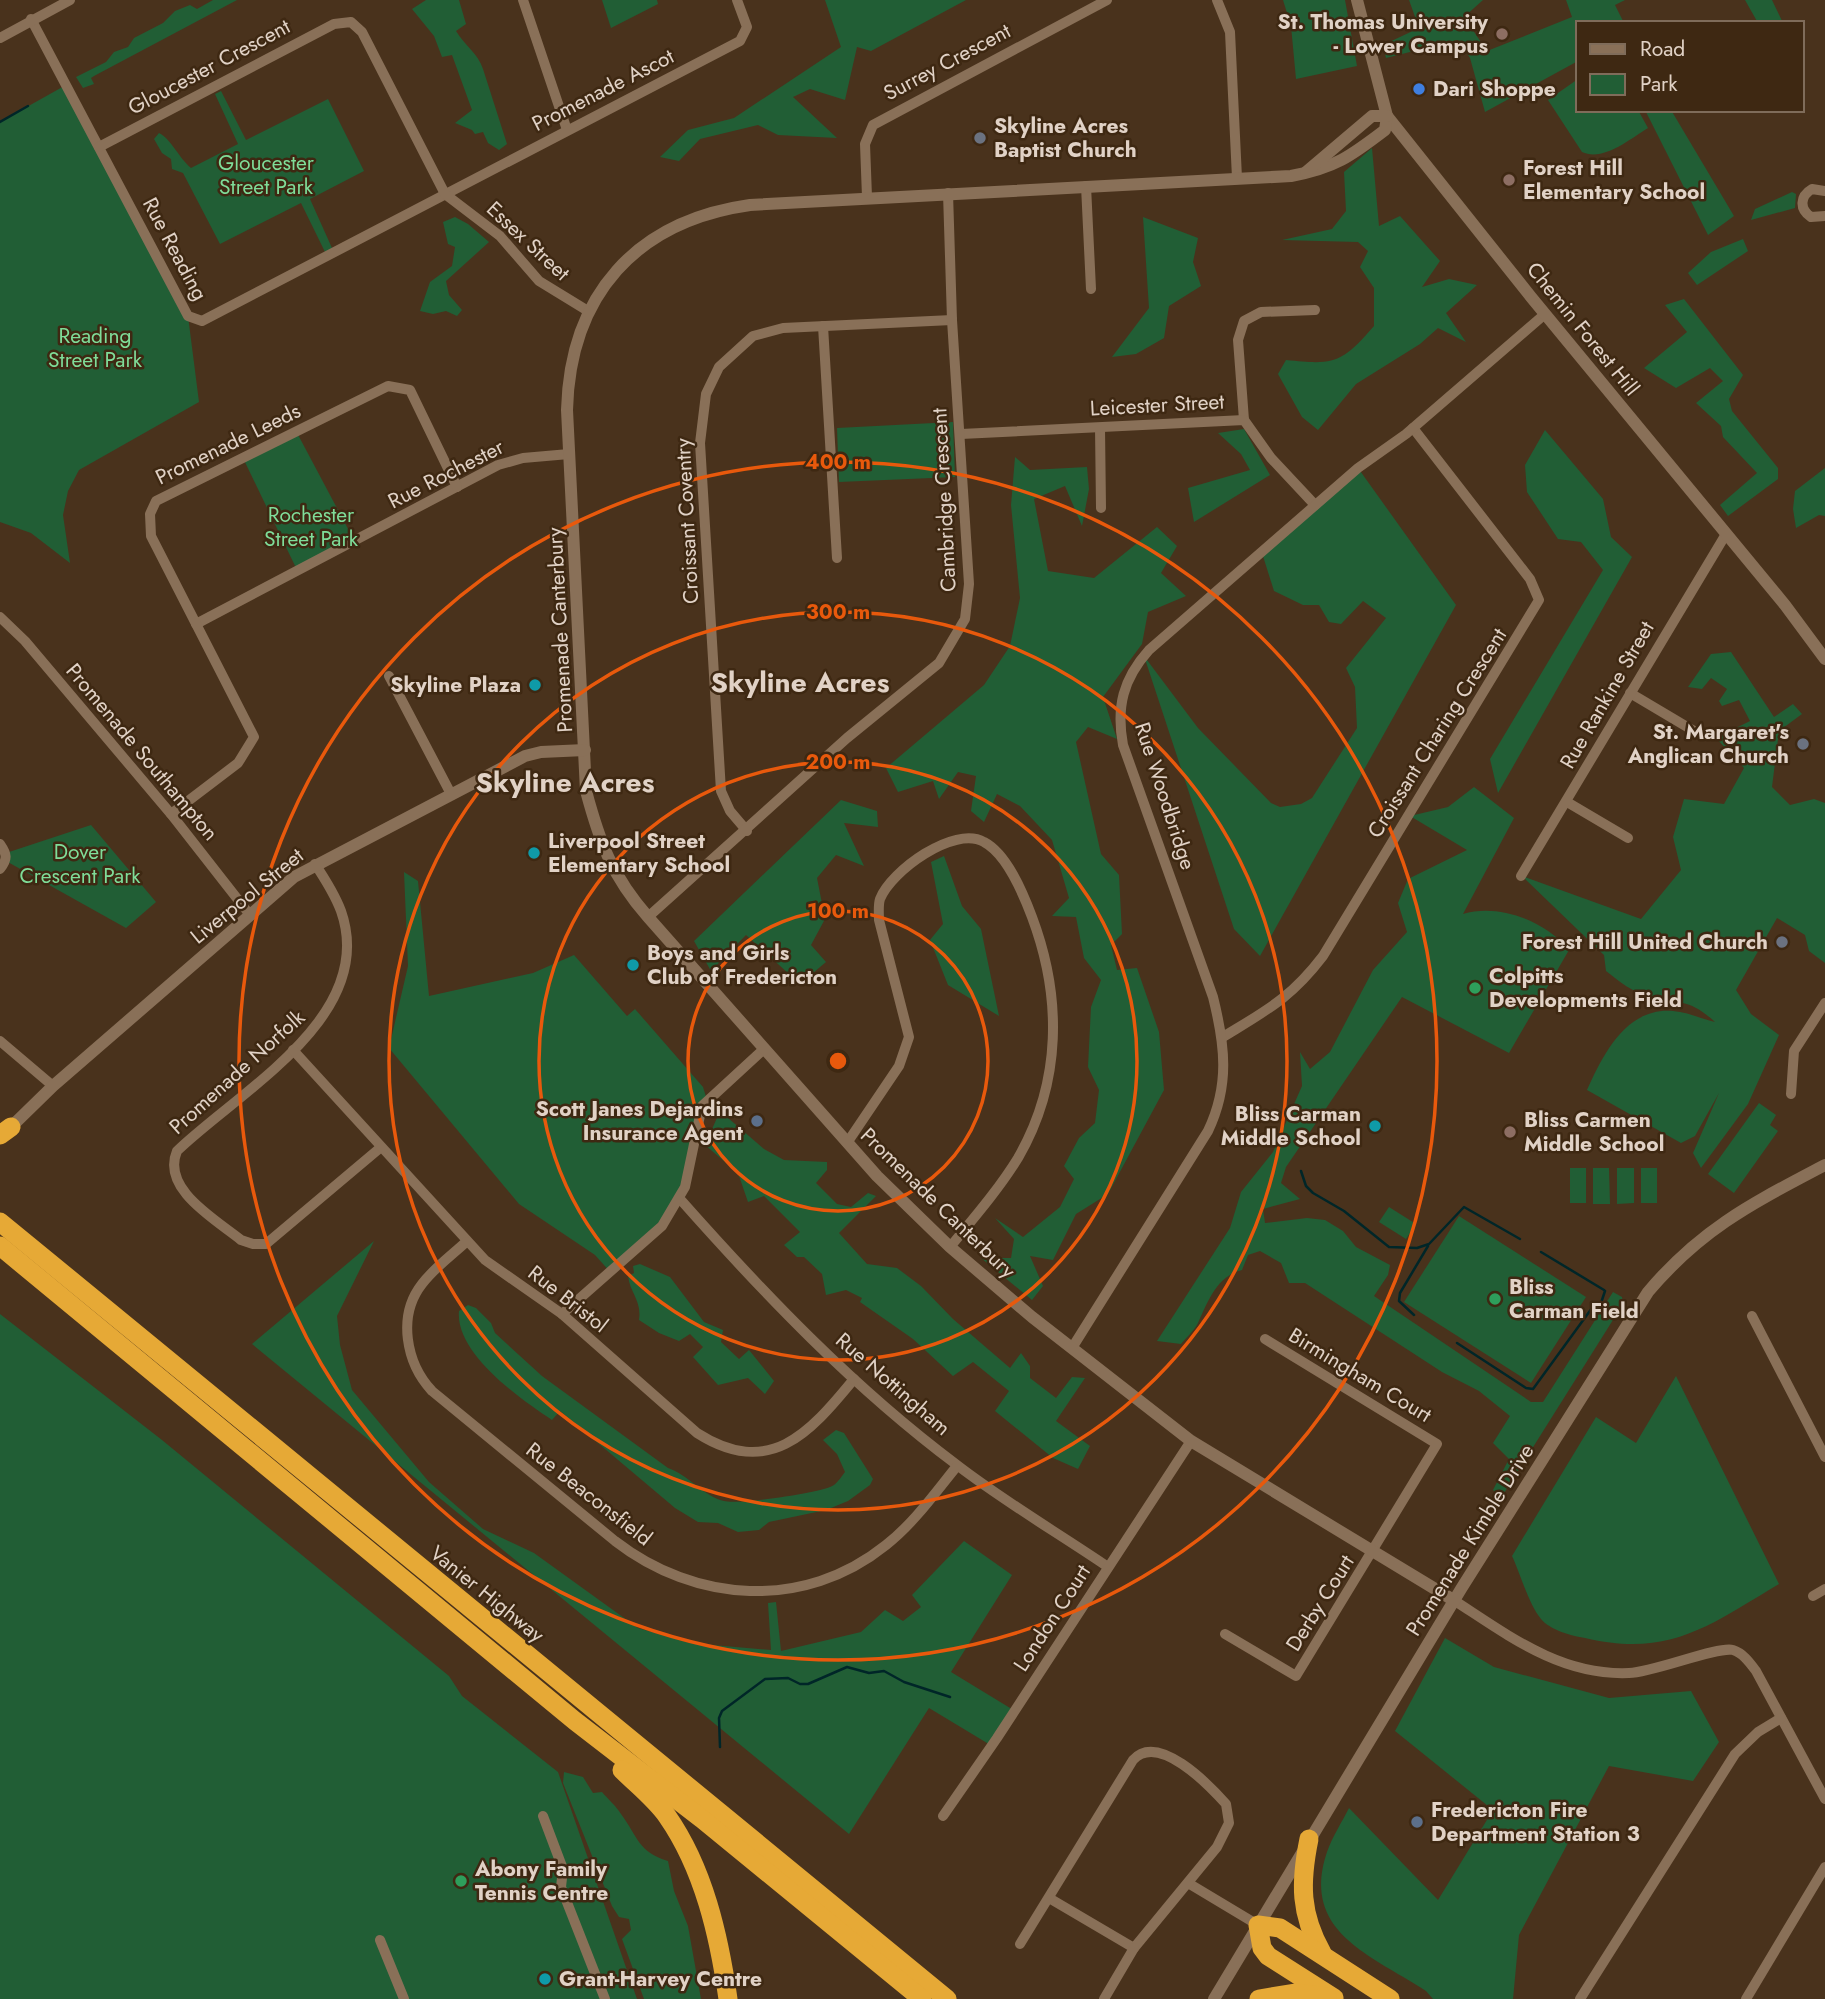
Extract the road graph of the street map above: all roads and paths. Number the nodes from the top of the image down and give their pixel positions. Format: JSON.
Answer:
{"nodes":[{"id":1,"x":70,"y":0,"type":"edge"},
{"id":2,"x":523,"y":0,"type":"edge"},
{"id":3,"x":737,"y":0,"type":"edge"},
{"id":4,"x":1107,"y":0,"type":"edge"},
{"id":5,"x":1217,"y":0,"type":"edge"},
{"id":6,"x":1357,"y":0,"type":"edge"},
{"id":7,"x":31,"y":19,"type":"junction"},
{"id":8,"x":0,"y":38,"type":"edge"},
{"id":9,"x":1387,"y":116,"type":"junction"},
{"id":10,"x":567,"y":130,"type":"junction"},
{"id":11,"x":99,"y":147,"type":"junction"},
{"id":12,"x":1303,"y":174,"type":"junction"},
{"id":13,"x":1237,"y":178,"type":"junction"},
{"id":14,"x":1086,"y":186,"type":"junction"},
{"id":15,"x":1825,"y":191,"type":"edge"},
{"id":16,"x":948,"y":193,"type":"junction"},
{"id":17,"x":445,"y":194,"type":"junction"},
{"id":18,"x":867,"y":197,"type":"junction"},
{"id":19,"x":1825,"y":216,"type":"edge"},
{"id":20,"x":1091,"y":289,"type":"dead end"},
{"id":21,"x":1315,"y":310,"type":"dead end"},
{"id":22,"x":588,"y":311,"type":"junction"},
{"id":23,"x":1545,"y":314,"type":"junction"},
{"id":24,"x":952,"y":320,"type":"junction"},
{"id":25,"x":823,"y":326,"type":"junction"},
{"id":26,"x":1244,"y":420,"type":"junction"},
{"id":27,"x":1100,"y":428,"type":"junction"},
{"id":28,"x":1413,"y":428,"type":"junction"},
{"id":29,"x":961,"y":434,"type":"junction"},
{"id":30,"x":569,"y":454,"type":"junction"},
{"id":31,"x":457,"y":487,"type":"junction"},
{"id":32,"x":1315,"y":505,"type":"junction"},
{"id":33,"x":1101,"y":508,"type":"dead end"},
{"id":34,"x":1726,"y":534,"type":"junction"},
{"id":35,"x":837,"y":558,"type":"dead end"},
{"id":36,"x":0,"y":617,"type":"edge"},
{"id":37,"x":196,"y":624,"type":"junction"},
{"id":38,"x":1825,"y":659,"type":"edge"},
{"id":39,"x":388,"y":676,"type":"dead end"},
{"id":40,"x":1630,"y":693,"type":"junction"},
{"id":41,"x":1694,"y":731,"type":"dead end"},
{"id":42,"x":585,"y":750,"type":"junction"},
{"id":43,"x":451,"y":794,"type":"junction"},
{"id":44,"x":1567,"y":802,"type":"junction"},
{"id":45,"x":171,"y":814,"type":"junction"},
{"id":46,"x":747,"y":831,"type":"junction"},
{"id":47,"x":1628,"y":838,"type":"dead end"},
{"id":48,"x":0,"y":844,"type":"edge"},
{"id":49,"x":315,"y":864,"type":"junction"},
{"id":50,"x":0,"y":869,"type":"edge"},
{"id":51,"x":1521,"y":876,"type":"dead end"},
{"id":52,"x":250,"y":915,"type":"junction"},
{"id":53,"x":648,"y":917,"type":"junction"},
{"id":54,"x":1825,"y":1003,"type":"edge"},
{"id":55,"x":1223,"y":1037,"type":"junction"},
{"id":56,"x":0,"y":1041,"type":"edge"},
{"id":57,"x":764,"y":1049,"type":"junction"},
{"id":58,"x":293,"y":1050,"type":"junction"},
{"id":59,"x":53,"y":1086,"type":"junction"},
{"id":60,"x":1791,"y":1094,"type":"dead end"},
{"id":61,"x":6,"y":1131,"type":"edge"},
{"id":62,"x":847,"y":1143,"type":"junction"},
{"id":63,"x":380,"y":1148,"type":"junction"},
{"id":64,"x":1825,"y":1165,"type":"edge"},
{"id":65,"x":680,"y":1199,"type":"junction"},
{"id":66,"x":0,"y":1223,"type":"edge"},
{"id":67,"x":466,"y":1242,"type":"junction"},
{"id":68,"x":0,"y":1245,"type":"edge"},
{"id":69,"x":950,"y":1247,"type":"junction"},
{"id":70,"x":562,"y":1314,"type":"junction"},
{"id":71,"x":1752,"y":1317,"type":"dead end"},
{"id":72,"x":1265,"y":1339,"type":"dead end"},
{"id":73,"x":1072,"y":1348,"type":"junction"},
{"id":74,"x":854,"y":1379,"type":"junction"},
{"id":75,"x":1192,"y":1441,"type":"junction"},
{"id":76,"x":1825,"y":1457,"type":"edge"},
{"id":77,"x":957,"y":1466,"type":"junction"},
{"id":78,"x":1375,"y":1551,"type":"junction"},
{"id":79,"x":1108,"y":1567,"type":"junction"},
{"id":80,"x":1825,"y":1589,"type":"edge"},
{"id":81,"x":1813,"y":1596,"type":"dead end"},
{"id":82,"x":1455,"y":1601,"type":"junction"},
{"id":83,"x":1225,"y":1634,"type":"dead end"},
{"id":84,"x":1781,"y":1718,"type":"junction"},
{"id":85,"x":575,"y":1721,"type":"junction"},
{"id":86,"x":1825,"y":1799,"type":"edge"},
{"id":87,"x":542,"y":1816,"type":"dead end"},
{"id":88,"x":943,"y":1816,"type":"dead end"},
{"id":89,"x":1309,"y":1839,"type":"junction"},
{"id":90,"x":1825,"y":1867,"type":"edge"},
{"id":91,"x":1188,"y":1883,"type":"junction"},
{"id":92,"x":1049,"y":1898,"type":"junction"},
{"id":93,"x":1258,"y":1925,"type":"junction"},
{"id":94,"x":380,"y":1940,"type":"dead end"},
{"id":95,"x":1020,"y":1944,"type":"dead end"},
{"id":96,"x":1134,"y":1948,"type":"junction"},
{"id":97,"x":1325,"y":1957,"type":"junction"},
{"id":98,"x":1335,"y":1998,"type":"edge"},
{"id":99,"x":404,"y":1999,"type":"edge"},
{"id":100,"x":605,"y":1999,"type":"edge"},
{"id":101,"x":728,"y":1999,"type":"edge"},
{"id":102,"x":922,"y":1999,"type":"edge"},
{"id":103,"x":947,"y":1999,"type":"edge"},
{"id":104,"x":1104,"y":1999,"type":"edge"},
{"id":105,"x":1214,"y":1999,"type":"edge"},
{"id":106,"x":1259,"y":1999,"type":"edge"},
{"id":107,"x":1390,"y":1999,"type":"edge"},
{"id":108,"x":1580,"y":1999,"type":"edge"},
{"id":109,"x":1746,"y":1999,"type":"edge"}],
"edges":[{"from":1,"to":7,"type":"street"},
{"from":2,"to":10,"type":"street"},
{"from":3,"to":10,"type":"street","name":"Promenade Ascot"},
{"from":4,"to":18,"type":"street","name":"Surrey Crescent"},
{"from":5,"to":13,"type":"street"},
{"from":6,"to":9,"type":"street","name":"Chemin Forest Hill"},
{"from":7,"to":8,"type":"street"},
{"from":7,"to":11,"type":"street","name":"Rue Reading"},
{"from":9,"to":12,"type":"street"},
{"from":9,"to":12,"type":"street","name":"Promenade Canterbury"},
{"from":9,"to":23,"type":"street","name":"Chemin Forest Hill"},
{"from":10,"to":17,"type":"street","name":"Promenade Ascot"},
{"from":11,"to":17,"type":"street","name":"Gloucester Crescent"},
{"from":11,"to":17,"type":"street","name":"Rue Reading"},
{"from":12,"to":13,"type":"street","name":"Promenade Canterbury"},
{"from":13,"to":14,"type":"street","name":"Promenade Canterbury"},
{"from":14,"to":16,"type":"street","name":"Promenade Canterbury"},
{"from":14,"to":20,"type":"street"},
{"from":15,"to":19,"type":"street"},
{"from":16,"to":18,"type":"street","name":"Promenade Canterbury"},
{"from":16,"to":24,"type":"street","name":"Cambridge Crescent"},
{"from":17,"to":22,"type":"street","name":"Essex Street"},
{"from":18,"to":22,"type":"street","name":"Promenade Canterbury"},
{"from":21,"to":26,"type":"street"},
{"from":22,"to":30,"type":"street","name":"Promenade Canterbury"},
{"from":23,"to":28,"type":"street","name":"Rue Woodbridge"},
{"from":23,"to":34,"type":"street","name":"Chemin Forest Hill"},
{"from":24,"to":25,"type":"street","name":"Croissant Coventry"},
{"from":24,"to":29,"type":"street","name":"Cambridge Crescent"},
{"from":25,"to":35,"type":"street"},
{"from":25,"to":46,"type":"street","name":"Croissant Coventry"},
{"from":26,"to":27,"type":"street","name":"Leicester Street"},
{"from":26,"to":32,"type":"street","name":"Leicester Street"},
{"from":27,"to":29,"type":"street","name":"Leicester Street"},
{"from":27,"to":33,"type":"street"},
{"from":28,"to":32,"type":"street","name":"Rue Woodbridge"},
{"from":28,"to":55,"type":"street","name":"Croissant Charing Crescent"},
{"from":29,"to":46,"type":"street","name":"Cambridge Crescent"},
{"from":30,"to":31,"type":"street","name":"Rue Rochester"},
{"from":30,"to":42,"type":"street","name":"Promenade Canterbury"},
{"from":31,"to":37,"type":"street","name":"Rue Rochester"},
{"from":31,"to":37,"type":"street","name":"Promenade Leeds"},
{"from":32,"to":55,"type":"street","name":"Rue Woodbridge"},
{"from":34,"to":38,"type":"street","name":"Chemin Forest Hill"},
{"from":34,"to":40,"type":"street","name":"Rue Rankine Street"},
{"from":36,"to":45,"type":"street","name":"Promenade Southampton"},
{"from":37,"to":45,"type":"street","name":"Promenade Leeds"},
{"from":39,"to":43,"type":"street"},
{"from":40,"to":41,"type":"street"},
{"from":40,"to":44,"type":"street","name":"Rue Rankine Street"},
{"from":42,"to":43,"type":"street","name":"Liverpool Street"},
{"from":42,"to":53,"type":"street","name":"Promenade Canterbury"},
{"from":43,"to":49,"type":"street","name":"Liverpool Street"},
{"from":44,"to":47,"type":"street"},
{"from":44,"to":51,"type":"street","name":"Rue Rankine Street"},
{"from":45,"to":52,"type":"street","name":"Promenade Southampton"},
{"from":46,"to":53,"type":"street","name":"Cambridge Crescent"},
{"from":48,"to":50,"type":"street"},
{"from":49,"to":52,"type":"street","name":"Liverpool Street"},
{"from":49,"to":58,"type":"street","name":"Promenade Norfolk"},
{"from":52,"to":59,"type":"street","name":"Liverpool Street"},
{"from":53,"to":57,"type":"street","name":"Promenade Canterbury"},
{"from":54,"to":60,"type":"street"},
{"from":55,"to":73,"type":"street","name":"Rue Woodbridge"},
{"from":56,"to":59,"type":"street"},
{"from":57,"to":62,"type":"street","name":"Promenade Canterbury"},
{"from":57,"to":65,"type":"street"},
{"from":58,"to":63,"type":"street","name":"Rue Bristol"},
{"from":58,"to":63,"type":"street","name":"Promenade Norfolk"},
{"from":59,"to":61,"type":"street","name":"Liverpool Street"},
{"from":62,"to":69,"type":"street","name":"Promenade Canterbury"},
{"from":62,"to":69,"type":"street"},
{"from":63,"to":67,"type":"street","name":"Rue Bristol"},
{"from":64,"to":82,"type":"street","name":"Promenade Kimble Drive"},
{"from":65,"to":70,"type":"street"},
{"from":65,"to":74,"type":"street","name":"Rue Nottingham"},
{"from":66,"to":103,"type":"highway","name":"Vanier Highway"},
{"from":67,"to":70,"type":"street","name":"Rue Bristol"},
{"from":67,"to":77,"type":"street","name":"Rue Beaconsfield"},
{"from":68,"to":85,"type":"highway","name":"Vanier Highway"},
{"from":69,"to":73,"type":"street","name":"Promenade Canterbury"},
{"from":70,"to":74,"type":"street","name":"Rue Bristol"},
{"from":71,"to":76,"type":"street"},
{"from":72,"to":78,"type":"street","name":"Birmingham Court"},
{"from":73,"to":75,"type":"street","name":"Promenade Canterbury"},
{"from":74,"to":77,"type":"street","name":"Rue Nottingham"},
{"from":75,"to":78,"type":"street","name":"Promenade Canterbury"},
{"from":75,"to":79,"type":"street","name":"London Court"},
{"from":77,"to":79,"type":"street","name":"Rue Nottingham"},
{"from":78,"to":82,"type":"street","name":"Promenade Canterbury"},
{"from":78,"to":83,"type":"street","name":"Derby Court"},
{"from":79,"to":88,"type":"street","name":"London Court"},
{"from":80,"to":81,"type":"street"},
{"from":82,"to":84,"type":"street"},
{"from":82,"to":89,"type":"street","name":"Promenade Kimble Drive"},
{"from":84,"to":86,"type":"street"},
{"from":84,"to":108,"type":"street"},
{"from":85,"to":101,"type":"highway"},
{"from":85,"to":102,"type":"highway","name":"Vanier Highway"},
{"from":87,"to":100,"type":"street"},
{"from":89,"to":93,"type":"street","name":"Promenade Kimble Drive"},
{"from":89,"to":97,"type":"highway"},
{"from":90,"to":109,"type":"street"},
{"from":91,"to":92,"type":"street"},
{"from":91,"to":93,"type":"street"},
{"from":91,"to":96,"type":"street"},
{"from":92,"to":95,"type":"street"},
{"from":92,"to":96,"type":"street"},
{"from":93,"to":97,"type":"highway"},
{"from":93,"to":98,"type":"highway"},
{"from":93,"to":105,"type":"street","name":"Promenade Kimble Drive"},
{"from":94,"to":99,"type":"street"},
{"from":96,"to":104,"type":"street"},
{"from":97,"to":107,"type":"highway"},
{"from":98,"to":106,"type":"highway"}]}
